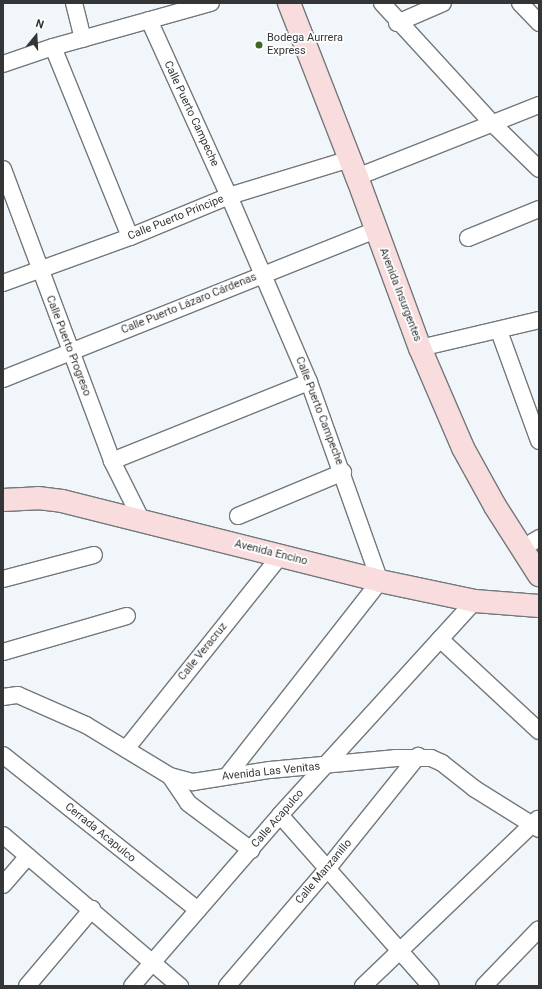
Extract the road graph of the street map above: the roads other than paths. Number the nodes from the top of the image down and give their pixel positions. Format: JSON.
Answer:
{"nodes":[{"id":1,"x":74,"y":3,"type":"edge"},
{"id":2,"x":211,"y":3,"type":"edge"},
{"id":3,"x":288,"y":3,"type":"edge"},
{"id":4,"x":382,"y":3,"type":"edge"},
{"id":5,"x":443,"y":3,"type":"edge"},
{"id":6,"x":520,"y":3,"type":"edge"},
{"id":7,"x":149,"y":20,"type":"junction"},
{"id":8,"x":397,"y":23,"type":"junction"},
{"id":9,"x":539,"y":23,"type":"edge"},
{"id":10,"x":83,"y":39,"type":"junction"},
{"id":11,"x":53,"y":47,"type":"junction"},
{"id":12,"x":3,"y":64,"type":"edge"},
{"id":13,"x":539,"y":105,"type":"edge"},
{"id":14,"x":491,"y":122,"type":"junction"},
{"id":15,"x":354,"y":168,"type":"junction"},
{"id":16,"x":3,"y":169,"type":"edge"},
{"id":17,"x":539,"y":169,"type":"edge"},
{"id":18,"x":229,"y":196,"type":"junction"},
{"id":19,"x":539,"y":209,"type":"edge"},
{"id":20,"x":376,"y":230,"type":"junction"},
{"id":21,"x":130,"y":237,"type":"junction"},
{"id":22,"x":468,"y":238,"type":"dead end"},
{"id":23,"x":39,"y":268,"type":"junction"},
{"id":24,"x":262,"y":276,"type":"junction"},
{"id":25,"x":3,"y":283,"type":"edge"},
{"id":26,"x":539,"y":320,"type":"edge"},
{"id":27,"x":499,"y":331,"type":"junction"},
{"id":28,"x":420,"y":348,"type":"junction"},
{"id":29,"x":70,"y":352,"type":"junction"},
{"id":30,"x":3,"y":379,"type":"edge"},
{"id":31,"x":309,"y":382,"type":"junction"},
{"id":32,"x":539,"y":441,"type":"edge"},
{"id":33,"x":112,"y":461,"type":"junction"},
{"id":34,"x":342,"y":472,"type":"junction"},
{"id":35,"x":3,"y":500,"type":"edge"},
{"id":36,"x":238,"y":516,"type":"dead end"},
{"id":37,"x":141,"y":519,"type":"junction"},
{"id":38,"x":530,"y":543,"type":"edge"},
{"id":39,"x":94,"y":555,"type":"dead end"},
{"id":40,"x":281,"y":555,"type":"junction"},
{"id":41,"x":539,"y":575,"type":"edge"},
{"id":42,"x":3,"y":579,"type":"edge"},
{"id":43,"x":380,"y":581,"type":"junction"},
{"id":44,"x":475,"y":601,"type":"junction"},
{"id":45,"x":539,"y":606,"type":"edge"},
{"id":46,"x":127,"y":616,"type":"dead end"},
{"id":47,"x":440,"y":639,"type":"junction"},
{"id":48,"x":3,"y":652,"type":"edge"},
{"id":49,"x":3,"y":685,"type":"edge"},
{"id":50,"x":10,"y":696,"type":"edge"},
{"id":51,"x":539,"y":731,"type":"edge"},
{"id":52,"x":126,"y":749,"type":"junction"},
{"id":53,"x":3,"y":755,"type":"edge"},
{"id":54,"x":418,"y":756,"type":"junction"},
{"id":55,"x":324,"y":767,"type":"junction"},
{"id":56,"x":228,"y":775,"type":"junction"},
{"id":57,"x":170,"y":776,"type":"junction"},
{"id":58,"x":280,"y":815,"type":"junction"},
{"id":59,"x":536,"y":824,"type":"edge"},
{"id":60,"x":3,"y":835,"type":"edge"},
{"id":61,"x":251,"y":850,"type":"junction"},
{"id":62,"x":28,"y":856,"type":"junction"},
{"id":63,"x":328,"y":868,"type":"junction"},
{"id":64,"x":3,"y":885,"type":"edge"},
{"id":65,"x":92,"y":909,"type":"junction"},
{"id":66,"x":198,"y":910,"type":"junction"},
{"id":67,"x":539,"y":929,"type":"edge"},
{"id":68,"x":399,"y":950,"type":"junction"},
{"id":69,"x":153,"y":962,"type":"junction"},
{"id":70,"x":26,"y":986,"type":"edge"},
{"id":71,"x":132,"y":986,"type":"edge"},
{"id":72,"x":180,"y":986,"type":"edge"},
{"id":73,"x":227,"y":986,"type":"edge"},
{"id":74,"x":363,"y":986,"type":"edge"},
{"id":75,"x":431,"y":986,"type":"edge"},
{"id":76,"x":484,"y":986,"type":"edge"}],
"edges":[{"from":1,"to":10,"type":"street"},
{"from":2,"to":7,"type":"street"},
{"from":3,"to":15,"type":"main road","name":"Avenida Insurgentes"},
{"from":4,"to":8,"type":"street"},
{"from":5,"to":8,"type":"street"},
{"from":6,"to":9,"type":"street"},
{"from":7,"to":10,"type":"street"},
{"from":7,"to":18,"type":"street","name":"Calle Puerto Campeche"},
{"from":8,"to":14,"type":"street"},
{"from":10,"to":11,"type":"street"},
{"from":11,"to":12,"type":"street"},
{"from":11,"to":21,"type":"street"},
{"from":13,"to":14,"type":"street","name":"Calle Puerto Príncipe"},
{"from":14,"to":15,"type":"street","name":"Calle Puerto Príncipe"},
{"from":14,"to":17,"type":"street"},
{"from":15,"to":18,"type":"street","name":"Calle Puerto Príncipe"},
{"from":15,"to":20,"type":"main road","name":"Avenida Insurgentes"},
{"from":16,"to":23,"type":"street","name":"Calle Puerto Progreso"},
{"from":18,"to":21,"type":"street","name":"Calle Puerto Príncipe"},
{"from":18,"to":24,"type":"street","name":"Calle Puerto Campeche"},
{"from":19,"to":22,"type":"street"},
{"from":20,"to":24,"type":"street","name":"Calle Puerto Lázaro Cárdenas"},
{"from":20,"to":28,"type":"main road","name":"Avenida Insurgentes"},
{"from":21,"to":23,"type":"street","name":"Calle Puerto Príncipe"},
{"from":23,"to":25,"type":"street","name":"Calle Puerto Príncipe"},
{"from":23,"to":29,"type":"street","name":"Calle Puerto Progreso"},
{"from":24,"to":29,"type":"street","name":"Calle Puerto Lázaro Cárdenas"},
{"from":24,"to":31,"type":"street","name":"Calle Puerto Campeche"},
{"from":26,"to":27,"type":"street"},
{"from":27,"to":28,"type":"street"},
{"from":27,"to":32,"type":"street"},
{"from":28,"to":38,"type":"main road","name":"Avenida Insurgentes"},
{"from":29,"to":30,"type":"street","name":"Calle Puerto Lázaro Cárdenas"},
{"from":29,"to":33,"type":"street","name":"Calle Puerto Progreso"},
{"from":31,"to":33,"type":"street"},
{"from":31,"to":34,"type":"street","name":"Calle Puerto Campeche"},
{"from":33,"to":37,"type":"street","name":"Calle Puerto Progreso"},
{"from":34,"to":36,"type":"street"},
{"from":34,"to":43,"type":"street","name":"Calle Puerto Campeche"},
{"from":35,"to":37,"type":"main road","name":"Avenida Encino"},
{"from":37,"to":40,"type":"main road","name":"Avenida Encino"},
{"from":38,"to":41,"type":"main road","name":"Avenida Insurgentes"},
{"from":39,"to":42,"type":"street"},
{"from":40,"to":43,"type":"main road","name":"Avenida Encino"},
{"from":40,"to":52,"type":"street","name":"Calle Veracruz"},
{"from":43,"to":44,"type":"main road","name":"Avenida Encino"},
{"from":43,"to":56,"type":"street"},
{"from":44,"to":45,"type":"main road","name":"Avenida Encino"},
{"from":44,"to":47,"type":"street","name":"Calle Acapulco"},
{"from":46,"to":48,"type":"street"},
{"from":47,"to":51,"type":"street"},
{"from":47,"to":55,"type":"street","name":"Calle Acapulco"},
{"from":49,"to":50,"type":"street","name":"Avenida Las Venitas"},
{"from":50,"to":52,"type":"street","name":"Avenida Las Venitas"},
{"from":52,"to":57,"type":"street","name":"Avenida Las Venitas"},
{"from":53,"to":66,"type":"street","name":"Cerrada Acapulco"},
{"from":54,"to":55,"type":"street","name":"Avenida Las Venitas"},
{"from":54,"to":59,"type":"street","name":"Avenida Las Venitas"},
{"from":54,"to":63,"type":"street","name":"Calle Manzanillo"},
{"from":55,"to":56,"type":"street","name":"Avenida Las Venitas"},
{"from":55,"to":58,"type":"street","name":"Calle Acapulco"},
{"from":56,"to":57,"type":"street","name":"Avenida Las Venitas"},
{"from":57,"to":61,"type":"street"},
{"from":58,"to":61,"type":"street","name":"Calle Acapulco"},
{"from":58,"to":63,"type":"street"},
{"from":59,"to":68,"type":"street"},
{"from":60,"to":62,"type":"street"},
{"from":61,"to":66,"type":"street","name":"Calle Acapulco"},
{"from":62,"to":64,"type":"street"},
{"from":62,"to":65,"type":"street"},
{"from":63,"to":68,"type":"street"},
{"from":63,"to":73,"type":"street","name":"Calle Manzanillo"},
{"from":65,"to":69,"type":"street"},
{"from":65,"to":70,"type":"street"},
{"from":66,"to":69,"type":"street","name":"Calle Acapulco"},
{"from":67,"to":76,"type":"street"},
{"from":68,"to":74,"type":"street"},
{"from":68,"to":75,"type":"street"},
{"from":69,"to":71,"type":"street","name":"Calle Acapulco"},
{"from":69,"to":72,"type":"street"}]}
